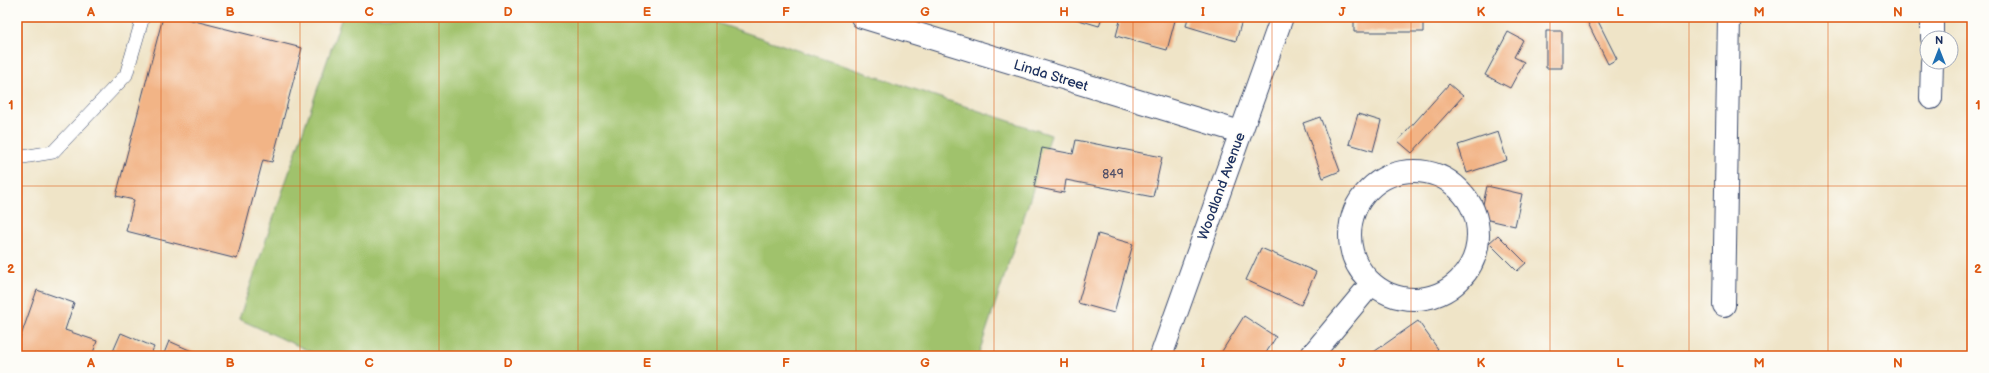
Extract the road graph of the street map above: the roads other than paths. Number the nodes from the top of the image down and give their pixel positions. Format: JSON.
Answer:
{"nodes":[{"id":1,"x":143,"y":17,"type":"edge"},
{"id":2,"x":862,"y":17,"type":"edge"},
{"id":3,"x":1282,"y":17,"type":"edge"},
{"id":4,"x":1729,"y":17,"type":"edge"},
{"id":5,"x":1932,"y":17,"type":"edge"},
{"id":6,"x":1932,"y":30,"type":"edge"},
{"id":7,"x":1932,"y":70,"type":"edge"},
{"id":8,"x":1931,"y":98,"type":"dead end"},
{"id":9,"x":1240,"y":132,"type":"junction"},
{"id":10,"x":17,"y":155,"type":"edge"},
{"id":11,"x":1371,"y":284,"type":"junction"},
{"id":12,"x":1724,"y":305,"type":"dead end"},
{"id":13,"x":1161,"y":356,"type":"edge"},
{"id":14,"x":1311,"y":356,"type":"edge"}],
"edges":[{"from":1,"to":10,"type":"lane"},
{"from":2,"to":9,"type":"street","name":"Linda Street"},
{"from":3,"to":9,"type":"street","name":"Woodland Avenue"},
{"from":4,"to":12,"type":"street"},
{"from":5,"to":6,"type":"street"},
{"from":7,"to":8,"type":"street"},
{"from":9,"to":13,"type":"street","name":"Woodland Avenue"},
{"from":11,"to":11,"type":"street"},
{"from":11,"to":14,"type":"street"}]}
